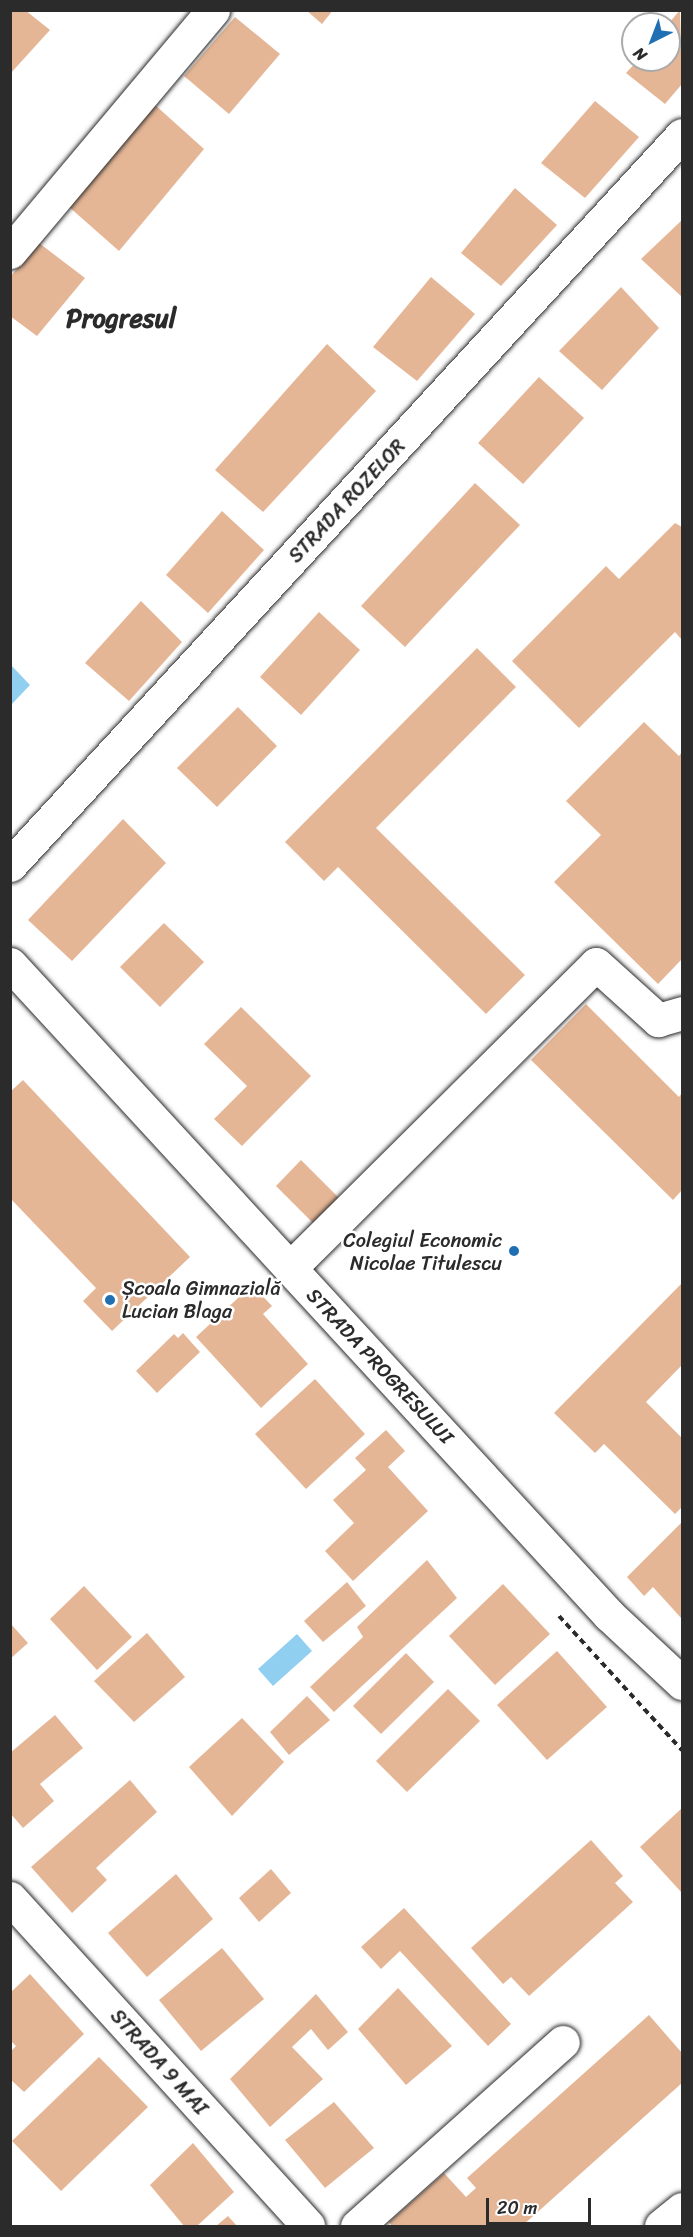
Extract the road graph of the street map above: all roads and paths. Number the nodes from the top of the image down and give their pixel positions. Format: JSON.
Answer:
{"nodes":[{"id":1,"x":213,"y":10,"type":"edge"},
{"id":2,"x":682,"y":135,"type":"edge"},
{"id":3,"x":10,"y":252,"type":"edge"},
{"id":4,"x":10,"y":866,"type":"edge"},
{"id":5,"x":10,"y":964,"type":"edge"},
{"id":6,"x":682,"y":1013,"type":"edge"},
{"id":7,"x":290,"y":1268,"type":"junction"},
{"id":8,"x":682,"y":1683,"type":"edge"},
{"id":9,"x":10,"y":1898,"type":"edge"},
{"id":10,"x":563,"y":2042,"type":"dead end"},
{"id":11,"x":682,"y":2209,"type":"edge"},
{"id":12,"x":308,"y":2226,"type":"edge"},
{"id":13,"x":357,"y":2226,"type":"edge"},
{"id":14,"x":661,"y":2226,"type":"edge"}],
"edges":[{"from":1,"to":3,"type":"street"},
{"from":2,"to":4,"type":"street","name":"STRADA ROZELOR"},
{"from":5,"to":7,"type":"street","name":"STRADA PROGRESULUI"},
{"from":6,"to":7,"type":"street"},
{"from":7,"to":8,"type":"street","name":"STRADA PROGRESULUI"},
{"from":9,"to":12,"type":"street","name":"STRADA 9 MAI"},
{"from":10,"to":13,"type":"street"},
{"from":11,"to":14,"type":"street"}]}
